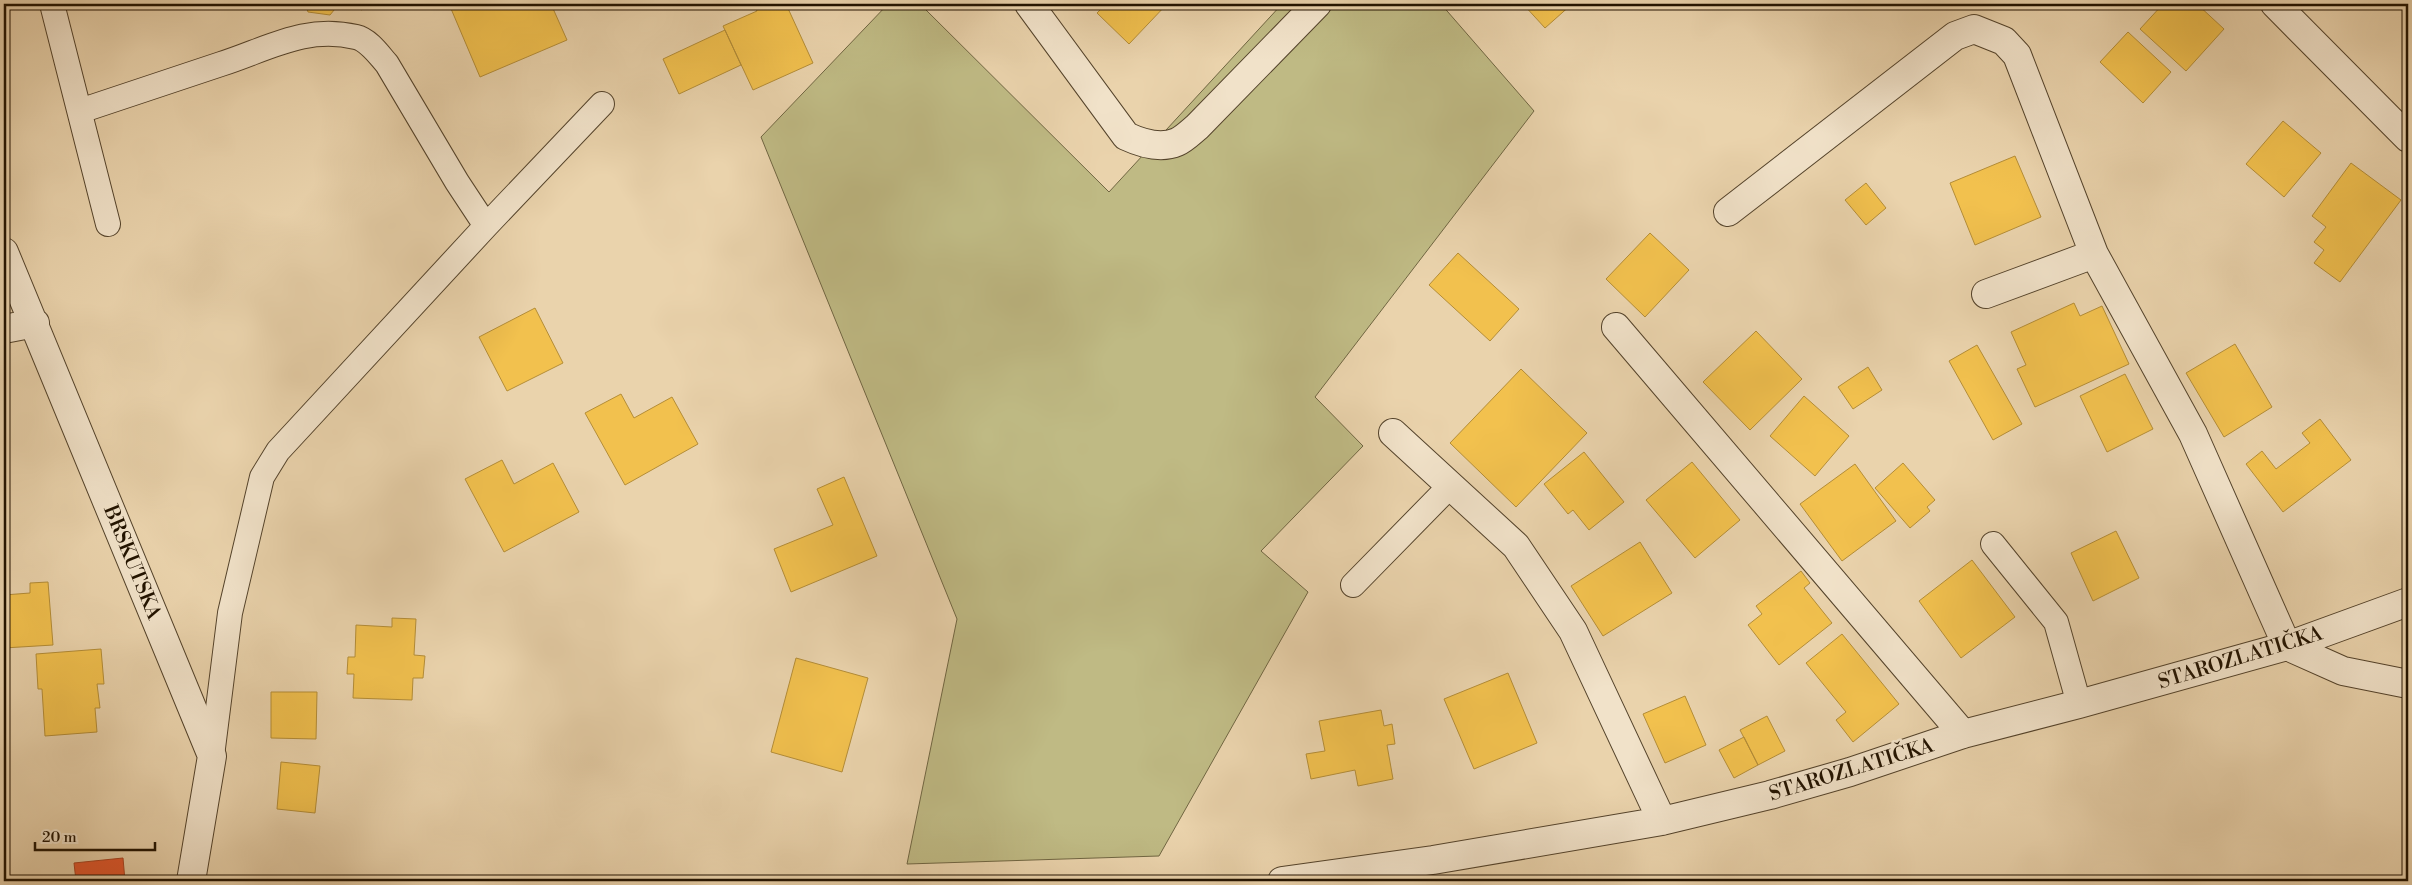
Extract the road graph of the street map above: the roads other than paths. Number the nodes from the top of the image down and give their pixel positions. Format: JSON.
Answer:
{"nodes":[{"id":1,"x":52,"y":4,"type":"edge"},
{"id":2,"x":1029,"y":4,"type":"edge"},
{"id":3,"x":1316,"y":4,"type":"edge"},
{"id":4,"x":2275,"y":4,"type":"edge"},
{"id":5,"x":602,"y":104,"type":"dead end"},
{"id":6,"x":80,"y":111,"type":"junction"},
{"id":7,"x":2408,"y":138,"type":"edge"},
{"id":8,"x":1728,"y":212,"type":"dead end"},
{"id":9,"x":108,"y":224,"type":"dead end"},
{"id":10,"x":486,"y":226,"type":"junction"},
{"id":11,"x":4,"y":252,"type":"edge"},
{"id":12,"x":2094,"y":254,"type":"junction"},
{"id":13,"x":1986,"y":294,"type":"dead end"},
{"id":14,"x":35,"y":323,"type":"junction"},
{"id":15,"x":1616,"y":327,"type":"dead end"},
{"id":16,"x":4,"y":329,"type":"edge"},
{"id":17,"x":1393,"y":433,"type":"dead end"},
{"id":18,"x":1450,"y":486,"type":"junction"},
{"id":19,"x":1994,"y":544,"type":"dead end"},
{"id":20,"x":1353,"y":585,"type":"dead end"},
{"id":21,"x":2408,"y":602,"type":"edge"},
{"id":22,"x":2287,"y":646,"type":"junction"},
{"id":23,"x":2408,"y":684,"type":"edge"},
{"id":24,"x":2079,"y":704,"type":"junction"},
{"id":25,"x":1963,"y":734,"type":"junction"},
{"id":26,"x":212,"y":756,"type":"junction"},
{"id":27,"x":1662,"y":821,"type":"junction"},
{"id":28,"x":191,"y":881,"type":"edge"},
{"id":29,"x":1282,"y":881,"type":"edge"}],
"edges":[{"from":1,"to":6,"type":"lane"},
{"from":2,"to":3,"type":"street"},
{"from":4,"to":7,"type":"street"},
{"from":5,"to":10,"type":"lane"},
{"from":6,"to":9,"type":"lane"},
{"from":6,"to":10,"type":"lane"},
{"from":8,"to":12,"type":"street"},
{"from":10,"to":26,"type":"lane"},
{"from":11,"to":14,"type":"street","name":"BRSKUTSKA"},
{"from":12,"to":13,"type":"street"},
{"from":12,"to":22,"type":"street"},
{"from":14,"to":16,"type":"street"},
{"from":14,"to":26,"type":"street","name":"BRSKUTSKA"},
{"from":15,"to":25,"type":"street"},
{"from":17,"to":18,"type":"street"},
{"from":18,"to":20,"type":"lane"},
{"from":18,"to":27,"type":"street"},
{"from":19,"to":24,"type":"lane"},
{"from":21,"to":22,"type":"street","name":"STAROZLATIČKA"},
{"from":22,"to":23,"type":"street"},
{"from":22,"to":24,"type":"street","name":"STAROZLATIČKA"},
{"from":24,"to":25,"type":"street","name":"STAROZLATIČKA"},
{"from":25,"to":27,"type":"street","name":"STAROZLATIČKA"},
{"from":26,"to":28,"type":"street"},
{"from":27,"to":29,"type":"street","name":"STAROZLATIČKA"}]}
